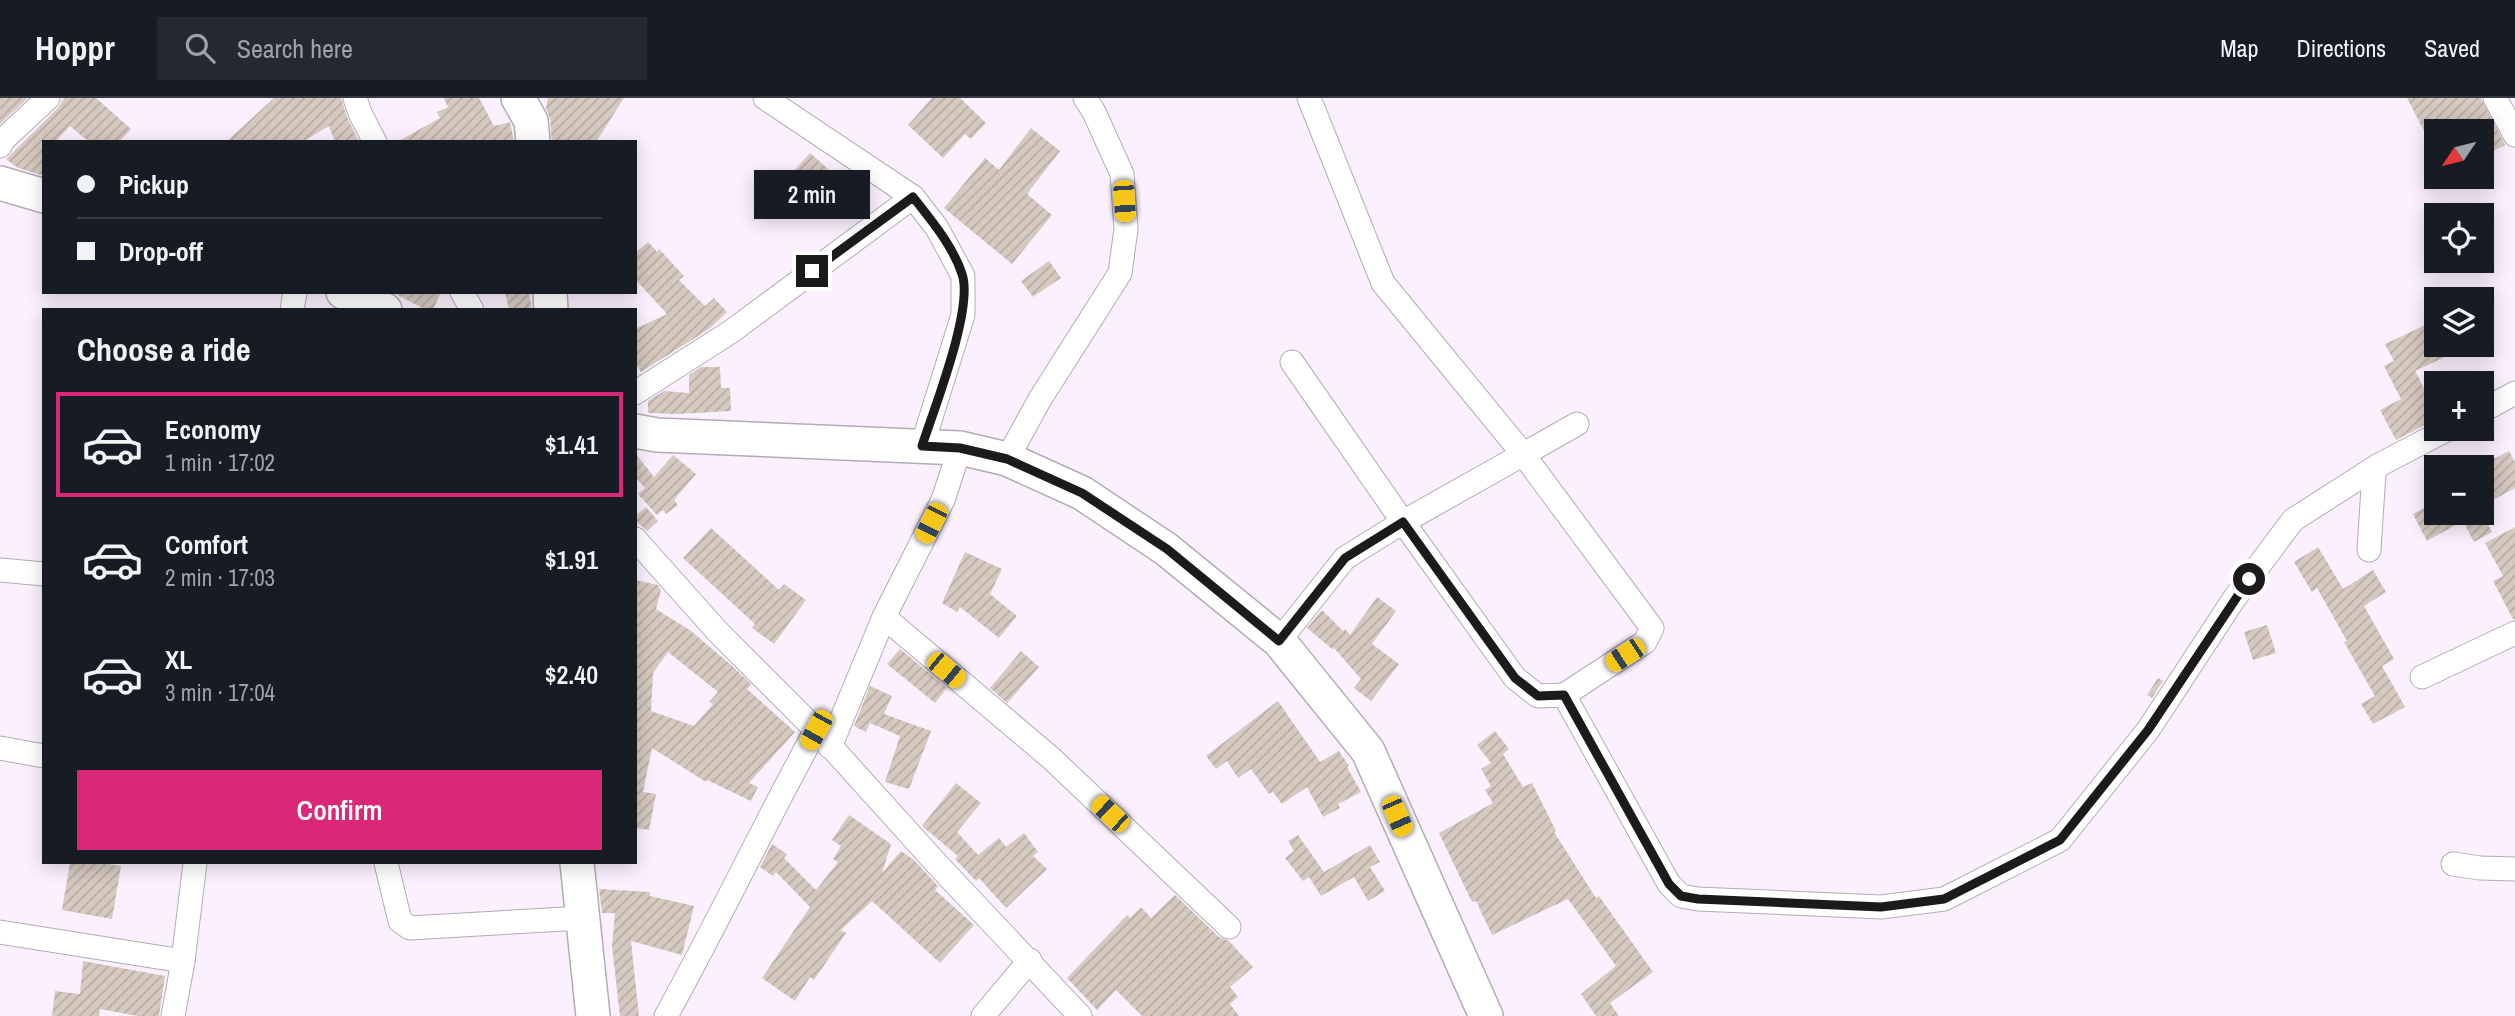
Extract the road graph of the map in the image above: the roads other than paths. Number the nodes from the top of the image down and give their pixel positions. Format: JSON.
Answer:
{"nodes":[{"id":1,"x":48,"y":98,"type":"edge"},
{"id":2,"x":355,"y":98,"type":"edge"},
{"id":3,"x":765,"y":98,"type":"edge"},
{"id":4,"x":1085,"y":98,"type":"edge"},
{"id":5,"x":1309,"y":98,"type":"edge"},
{"id":6,"x":2495,"y":98,"type":"edge"},
{"id":7,"x":2515,"y":135,"type":"edge"},
{"id":8,"x":374,"y":140,"type":"edge"},
{"id":9,"x":0,"y":146,"type":"edge"},
{"id":10,"x":0,"y":183,"type":"edge"},
{"id":11,"x":42,"y":195,"type":"edge"},
{"id":12,"x":913,"y":197,"type":"junction"},
{"id":13,"x":348,"y":294,"type":"edge"},
{"id":14,"x":380,"y":308,"type":"edge"},
{"id":15,"x":1292,"y":362,"type":"dead end"},
{"id":16,"x":637,"y":392,"type":"edge"},
{"id":17,"x":2515,"y":393,"type":"edge"},
{"id":18,"x":2494,"y":404,"type":"edge"},
{"id":19,"x":1577,"y":424,"type":"dead end"},
{"id":20,"x":637,"y":431,"type":"edge"},
{"id":21,"x":2425,"y":441,"type":"edge"},
{"id":22,"x":922,"y":446,"type":"junction"},
{"id":23,"x":960,"y":448,"type":"junction"},
{"id":24,"x":1523,"y":454,"type":"junction"},
{"id":25,"x":1007,"y":459,"type":"junction"},
{"id":26,"x":2379,"y":465,"type":"junction"},
{"id":27,"x":1403,"y":522,"type":"junction"},
{"id":28,"x":637,"y":542,"type":"edge"},
{"id":29,"x":2369,"y":550,"type":"dead end"},
{"id":30,"x":0,"y":570,"type":"edge"},
{"id":31,"x":42,"y":574,"type":"edge"},
{"id":32,"x":884,"y":617,"type":"junction"},
{"id":33,"x":2515,"y":633,"type":"edge"},
{"id":34,"x":1279,"y":641,"type":"junction"},
{"id":35,"x":2423,"y":677,"type":"dead end"},
{"id":36,"x":1564,"y":695,"type":"junction"},
{"id":37,"x":823,"y":739,"type":"junction"},
{"id":38,"x":0,"y":748,"type":"edge"},
{"id":39,"x":42,"y":756,"type":"edge"},
{"id":40,"x":195,"y":864,"type":"edge"},
{"id":41,"x":386,"y":864,"type":"edge"},
{"id":42,"x":577,"y":864,"type":"edge"},
{"id":43,"x":2454,"y":864,"type":"dead end"},
{"id":44,"x":2515,"y":869,"type":"edge"},
{"id":45,"x":582,"y":918,"type":"junction"},
{"id":46,"x":1229,"y":926,"type":"dead end"},
{"id":47,"x":0,"y":932,"type":"edge"},
{"id":48,"x":183,"y":961,"type":"junction"},
{"id":49,"x":1030,"y":961,"type":"junction"},
{"id":50,"x":173,"y":1016,"type":"edge"},
{"id":51,"x":593,"y":1016,"type":"edge"},
{"id":52,"x":666,"y":1016,"type":"edge"},
{"id":53,"x":983,"y":1016,"type":"edge"},
{"id":54,"x":1080,"y":1016,"type":"edge"},
{"id":55,"x":1486,"y":1016,"type":"edge"}],
"edges":[{"from":1,"to":9,"type":"street"},
{"from":2,"to":8,"type":"street"},
{"from":3,"to":12,"type":"street"},
{"from":4,"to":25,"type":"street"},
{"from":5,"to":24,"type":"street"},
{"from":6,"to":7,"type":"street"},
{"from":10,"to":11,"type":"street"},
{"from":12,"to":16,"type":"street"},
{"from":12,"to":22,"type":"street"},
{"from":13,"to":14,"type":"street"},
{"from":15,"to":27,"type":"street"},
{"from":17,"to":18,"type":"street"},
{"from":19,"to":24,"type":"street"},
{"from":20,"to":22,"type":"street"},
{"from":21,"to":26,"type":"street"},
{"from":22,"to":23,"type":"street"},
{"from":23,"to":25,"type":"street"},
{"from":23,"to":32,"type":"street"},
{"from":24,"to":27,"type":"street"},
{"from":24,"to":36,"type":"street"},
{"from":25,"to":34,"type":"street"},
{"from":26,"to":29,"type":"street"},
{"from":26,"to":36,"type":"street"},
{"from":27,"to":34,"type":"street"},
{"from":27,"to":36,"type":"street"},
{"from":28,"to":37,"type":"street"},
{"from":30,"to":31,"type":"street"},
{"from":32,"to":37,"type":"street"},
{"from":32,"to":46,"type":"street"},
{"from":33,"to":35,"type":"street"},
{"from":34,"to":55,"type":"street"},
{"from":37,"to":49,"type":"street"},
{"from":37,"to":52,"type":"street"},
{"from":38,"to":39,"type":"street"},
{"from":40,"to":48,"type":"street"},
{"from":41,"to":45,"type":"street"},
{"from":42,"to":45,"type":"street"},
{"from":43,"to":44,"type":"street"},
{"from":45,"to":51,"type":"street"},
{"from":47,"to":48,"type":"street"},
{"from":48,"to":50,"type":"street"},
{"from":49,"to":53,"type":"street"},
{"from":49,"to":54,"type":"street"}]}
